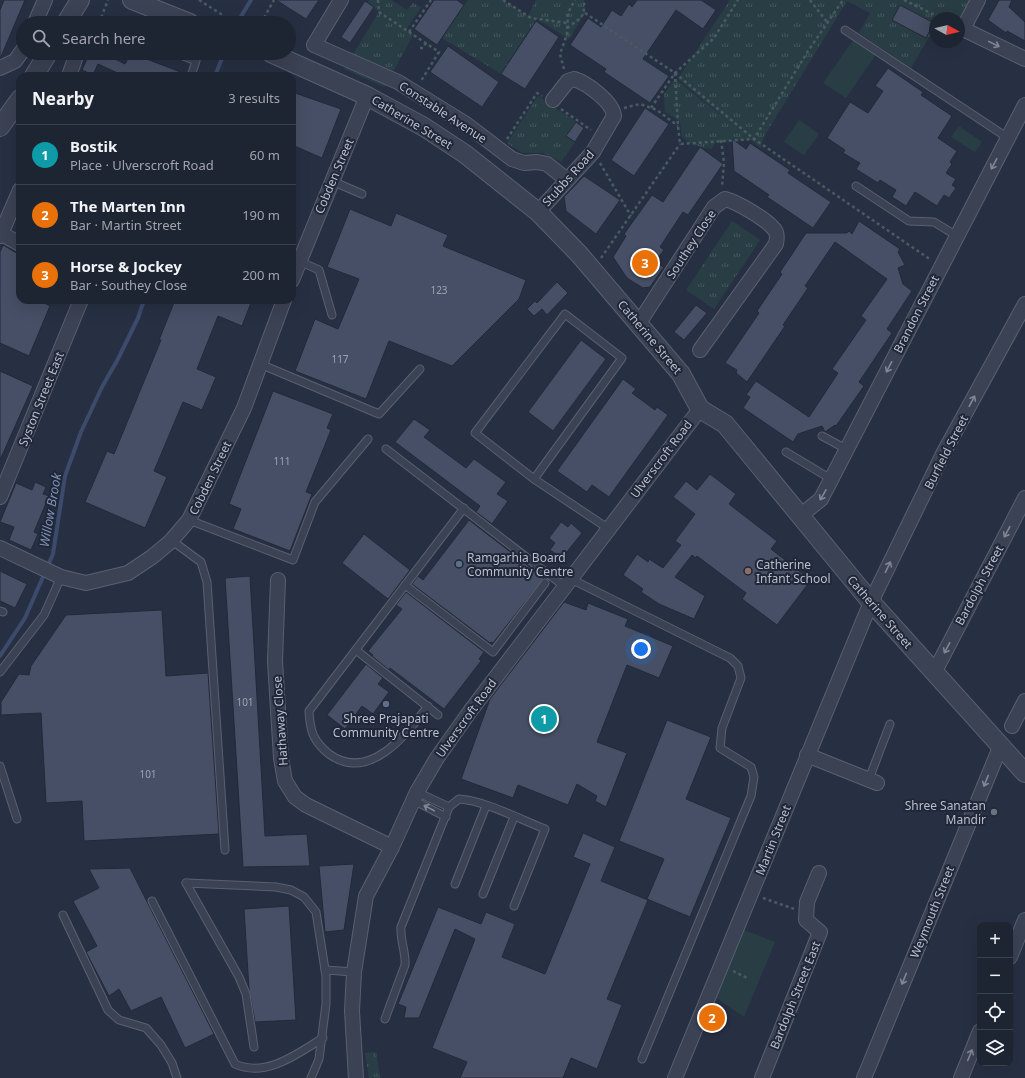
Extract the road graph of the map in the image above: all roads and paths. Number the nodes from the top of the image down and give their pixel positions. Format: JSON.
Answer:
{"nodes":[{"id":1,"x":45,"y":0,"type":"edge"},
{"id":2,"x":80,"y":0,"type":"edge"},
{"id":3,"x":108,"y":0,"type":"edge"},
{"id":4,"x":132,"y":0,"type":"edge"},
{"id":5,"x":199,"y":0,"type":"edge"},
{"id":6,"x":274,"y":0,"type":"edge"},
{"id":7,"x":341,"y":0,"type":"edge"},
{"id":8,"x":378,"y":0,"type":"edge"},
{"id":9,"x":431,"y":0,"type":"edge"},
{"id":10,"x":502,"y":0,"type":"edge"},
{"id":11,"x":576,"y":0,"type":"edge"},
{"id":12,"x":584,"y":0,"type":"edge"},
{"id":13,"x":738,"y":0,"type":"edge"},
{"id":14,"x":810,"y":0,"type":"edge"},
{"id":15,"x":843,"y":0,"type":"edge"},
{"id":16,"x":904,"y":0,"type":"edge"},
{"id":17,"x":978,"y":0,"type":"edge"},
{"id":18,"x":929,"y":12,"type":"edge"},
{"id":19,"x":585,"y":13,"type":"junction"},
{"id":20,"x":38,"y":16,"type":"edge"},
{"id":21,"x":70,"y":16,"type":"edge"},
{"id":22,"x":102,"y":16,"type":"edge"},
{"id":23,"x":172,"y":16,"type":"edge"},
{"id":24,"x":220,"y":16,"type":"edge"},
{"id":25,"x":265,"y":16,"type":"edge"},
{"id":26,"x":827,"y":22,"type":"junction"},
{"id":27,"x":568,"y":23,"type":"junction"},
{"id":28,"x":567,"y":28,"type":"junction"},
{"id":29,"x":846,"y":30,"type":"dead end"},
{"id":30,"x":409,"y":32,"type":"junction"},
{"id":31,"x":426,"y":43,"type":"junction"},
{"id":32,"x":420,"y":48,"type":"dead end"},
{"id":33,"x":16,"y":59,"type":"edge"},
{"id":34,"x":1025,"y":59,"type":"edge"},
{"id":35,"x":44,"y":60,"type":"edge"},
{"id":36,"x":74,"y":60,"type":"edge"},
{"id":37,"x":194,"y":60,"type":"edge"},
{"id":38,"x":287,"y":60,"type":"edge"},
{"id":39,"x":0,"y":68,"type":"edge"},
{"id":40,"x":36,"y":72,"type":"edge"},
{"id":41,"x":70,"y":72,"type":"edge"},
{"id":42,"x":192,"y":72,"type":"edge"},
{"id":43,"x":675,"y":72,"type":"junction"},
{"id":44,"x":568,"y":81,"type":"junction"},
{"id":45,"x":414,"y":92,"type":"junction"},
{"id":46,"x":367,"y":96,"type":"junction"},
{"id":47,"x":553,"y":102,"type":"junction"},
{"id":48,"x":16,"y":105,"type":"edge"},
{"id":49,"x":1025,"y":105,"type":"edge"},
{"id":50,"x":651,"y":108,"type":"junction"},
{"id":51,"x":614,"y":110,"type":"junction"},
{"id":52,"x":678,"y":126,"type":"junction"},
{"id":53,"x":0,"y":127,"type":"edge"},
{"id":54,"x":601,"y":137,"type":"junction"},
{"id":55,"x":1008,"y":138,"type":"junction"},
{"id":56,"x":754,"y":139,"type":"junction"},
{"id":57,"x":721,"y":140,"type":"junction"},
{"id":58,"x":680,"y":144,"type":"junction"},
{"id":59,"x":500,"y":150,"type":"junction"},
{"id":60,"x":593,"y":152,"type":"junction"},
{"id":61,"x":568,"y":180,"type":"junction"},
{"id":62,"x":332,"y":182,"type":"junction"},
{"id":63,"x":856,"y":186,"type":"dead end"},
{"id":64,"x":362,"y":194,"type":"dead end"},
{"id":65,"x":16,"y":199,"type":"edge"},
{"id":66,"x":725,"y":199,"type":"junction"},
{"id":67,"x":538,"y":212,"type":"junction"},
{"id":68,"x":631,"y":216,"type":"junction"},
{"id":69,"x":0,"y":234,"type":"edge"},
{"id":70,"x":957,"y":236,"type":"junction"},
{"id":71,"x":16,"y":242,"type":"edge"},
{"id":72,"x":299,"y":261,"type":"junction"},
{"id":73,"x":941,"y":266,"type":"junction"},
{"id":74,"x":296,"y":269,"type":"edge"},
{"id":75,"x":593,"y":270,"type":"junction"},
{"id":76,"x":79,"y":304,"type":"edge"},
{"id":77,"x":282,"y":304,"type":"edge"},
{"id":78,"x":1025,"y":304,"type":"edge"},
{"id":79,"x":332,"y":315,"type":"dead end"},
{"id":80,"x":639,"y":323,"type":"junction"},
{"id":81,"x":700,"y":350,"type":"dead end"},
{"id":82,"x":260,"y":364,"type":"junction"},
{"id":83,"x":420,"y":369,"type":"dead end"},
{"id":84,"x":700,"y":409,"type":"junction"},
{"id":85,"x":822,"y":436,"type":"dead end"},
{"id":86,"x":368,"y":439,"type":"dead end"},
{"id":87,"x":386,"y":449,"type":"dead end"},
{"id":88,"x":846,"y":449,"type":"junction"},
{"id":89,"x":786,"y":452,"type":"dead end"},
{"id":90,"x":534,"y":479,"type":"junction"},
{"id":91,"x":831,"y":479,"type":"junction"},
{"id":92,"x":0,"y":497,"type":"edge"},
{"id":93,"x":1025,"y":498,"type":"edge"},
{"id":94,"x":464,"y":508,"type":"junction"},
{"id":95,"x":800,"y":516,"type":"junction"},
{"id":96,"x":189,"y":520,"type":"junction"},
{"id":97,"x":609,"y":528,"type":"junction"},
{"id":98,"x":171,"y":540,"type":"junction"},
{"id":99,"x":0,"y":548,"type":"edge"},
{"id":100,"x":61,"y":578,"type":"junction"},
{"id":101,"x":278,"y":580,"type":"dead end"},
{"id":102,"x":545,"y":583,"type":"dead end"},
{"id":103,"x":568,"y":583,"type":"junction"},
{"id":104,"x":405,"y":585,"type":"junction"},
{"id":105,"x":871,"y":602,"type":"junction"},
{"id":106,"x":356,"y":650,"type":"junction"},
{"id":107,"x":0,"y":672,"type":"edge"},
{"id":108,"x":934,"y":673,"type":"junction"},
{"id":109,"x":1025,"y":701,"type":"edge"},
{"id":110,"x":428,"y":706,"type":"junction"},
{"id":111,"x":438,"y":715,"type":"dead end"},
{"id":112,"x":890,"y":724,"type":"dead end"},
{"id":113,"x":1012,"y":726,"type":"dead end"},
{"id":114,"x":1001,"y":745,"type":"junction"},
{"id":115,"x":807,"y":755,"type":"junction"},
{"id":116,"x":0,"y":766,"type":"edge"},
{"id":117,"x":1025,"y":773,"type":"edge"},
{"id":118,"x":873,"y":781,"type":"joint"},
{"id":119,"x":415,"y":796,"type":"junction"},
{"id":120,"x":486,"y":806,"type":"junction"},
{"id":121,"x":449,"y":808,"type":"junction"},
{"id":122,"x":446,"y":817,"type":"junction"},
{"id":123,"x":514,"y":817,"type":"junction"},
{"id":124,"x":17,"y":820,"type":"dead end"},
{"id":125,"x":392,"y":847,"type":"junction"},
{"id":126,"x":225,"y":850,"type":"dead end"},
{"id":127,"x":819,"y":873,"type":"dead end"},
{"id":128,"x":455,"y":884,"type":"dead end"},
{"id":129,"x":483,"y":894,"type":"dead end"},
{"id":130,"x":751,"y":894,"type":"junction"},
{"id":131,"x":152,"y":901,"type":"dead end"},
{"id":132,"x":514,"y":906,"type":"dead end"},
{"id":133,"x":806,"y":914,"type":"junction"},
{"id":134,"x":63,"y":915,"type":"dead end"},
{"id":135,"x":1025,"y":920,"type":"edge"},
{"id":136,"x":1013,"y":950,"type":"edge"},
{"id":137,"x":325,"y":970,"type":"junction"},
{"id":138,"x":354,"y":972,"type":"junction"},
{"id":139,"x":385,"y":1019,"type":"dead end"},
{"id":140,"x":323,"y":1038,"type":"junction"},
{"id":141,"x":977,"y":1038,"type":"edge"},
{"id":142,"x":254,"y":1047,"type":"dead end"},
{"id":143,"x":642,"y":1059,"type":"dead end"},
{"id":144,"x":177,"y":1078,"type":"edge"},
{"id":145,"x":311,"y":1078,"type":"edge"},
{"id":146,"x":356,"y":1078,"type":"edge"},
{"id":147,"x":675,"y":1078,"type":"edge"},
{"id":148,"x":762,"y":1078,"type":"edge"},
{"id":149,"x":864,"y":1078,"type":"edge"},
{"id":150,"x":961,"y":1078,"type":"edge"}],
"edges":[{"from":1,"to":20,"type":"street"},
{"from":2,"to":21,"type":"street"},
{"from":3,"to":22,"type":"path"},
{"from":4,"to":23,"type":"street"},
{"from":5,"to":24,"type":"path"},
{"from":6,"to":25,"type":"path"},
{"from":7,"to":45,"type":"street","name":"Constable Avenue"},
{"from":8,"to":30,"type":"path"},
{"from":9,"to":30,"type":"path"},
{"from":10,"to":27,"type":"path"},
{"from":11,"to":27,"type":"path"},
{"from":12,"to":19,"type":"path"},
{"from":13,"to":43,"type":"path"},
{"from":14,"to":26,"type":"path"},
{"from":15,"to":26,"type":"path"},
{"from":16,"to":18,"type":"path"},
{"from":17,"to":34,"type":"street","one_way":true},
{"from":19,"to":28,"type":"path"},
{"from":19,"to":43,"type":"path"},
{"from":26,"to":56,"type":"path"},
{"from":27,"to":28,"type":"path"},
{"from":28,"to":44,"type":"path"},
{"from":29,"to":55,"type":"lane"},
{"from":30,"to":31,"type":"path"},
{"from":31,"to":32,"type":"path"},
{"from":31,"to":45,"type":"path"},
{"from":33,"to":39,"type":"street"},
{"from":35,"to":40,"type":"street"},
{"from":36,"to":41,"type":"street"},
{"from":37,"to":42,"type":"lane"},
{"from":38,"to":46,"type":"street","name":"Catherine Street"},
{"from":43,"to":50,"type":"path"},
{"from":43,"to":52,"type":"path"},
{"from":43,"to":56,"type":"path"},
{"from":44,"to":47,"type":"street"},
{"from":44,"to":51,"type":"street"},
{"from":45,"to":59,"type":"street","name":"Constable Avenue"},
{"from":46,"to":62,"type":"street","name":"Cobden Street"},
{"from":46,"to":67,"type":"street","name":"Catherine Street"},
{"from":47,"to":54,"type":"path"},
{"from":47,"to":59,"type":"path"},
{"from":48,"to":53,"type":"street"},
{"from":49,"to":55,"type":"street","name":"Brandon Street"},
{"from":50,"to":51,"type":"path"},
{"from":50,"to":52,"type":"path"},
{"from":51,"to":54,"type":"street","name":"Stubbs Road"},
{"from":52,"to":58,"type":"path"},
{"from":54,"to":60,"type":"street","name":"Stubbs Road"},
{"from":55,"to":70,"type":"street","name":"Brandon Street","one_way":true},
{"from":56,"to":57,"type":"path"},
{"from":56,"to":73,"type":"path"},
{"from":57,"to":58,"type":"path"},
{"from":57,"to":66,"type":"path"},
{"from":58,"to":68,"type":"path"},
{"from":59,"to":61,"type":"street","name":"Constable Avenue"},
{"from":60,"to":61,"type":"street","name":"Stubbs Road"},
{"from":60,"to":68,"type":"path"},
{"from":61,"to":67,"type":"street","name":"Stubbs Road"},
{"from":62,"to":64,"type":"lane"},
{"from":62,"to":72,"type":"street","name":"Cobden Street"},
{"from":63,"to":70,"type":"lane"},
{"from":65,"to":69,"type":"street"},
{"from":66,"to":80,"type":"street","name":"Southey Close"},
{"from":66,"to":81,"type":"street","name":"Southey Close"},
{"from":67,"to":75,"type":"street","name":"Catherine Street"},
{"from":68,"to":75,"type":"path"},
{"from":69,"to":71,"type":"street"},
{"from":70,"to":73,"type":"street","name":"Brandon Street"},
{"from":72,"to":74,"type":"street","name":"Cobden Street"},
{"from":72,"to":79,"type":"lane"},
{"from":73,"to":88,"type":"street","name":"Brandon Street","one_way":true},
{"from":75,"to":80,"type":"street","name":"Catherine Street"},
{"from":76,"to":92,"type":"street","name":"Syston Street East"},
{"from":77,"to":82,"type":"street","name":"Cobden Street"},
{"from":105,"to":78,"type":"street","name":"Burfield Street","one_way":true},
{"from":80,"to":84,"type":"street","name":"Catherine Street"},
{"from":82,"to":83,"type":"lane"},
{"from":82,"to":96,"type":"street","name":"Cobden Street"},
{"from":84,"to":95,"type":"street","name":"Catherine Street"},
{"from":84,"to":97,"type":"street","name":"Ulverscroft Road"},
{"from":85,"to":88,"type":"lane"},
{"from":86,"to":96,"type":"lane"},
{"from":87,"to":94,"type":"lane"},
{"from":88,"to":91,"type":"street","name":"Brandon Street"},
{"from":89,"to":91,"type":"lane"},
{"from":90,"to":90,"type":"lane"},
{"from":90,"to":97,"type":"lane"},
{"from":91,"to":95,"type":"street","name":"Brandon Street","one_way":true},
{"from":93,"to":108,"type":"street","name":"Bardolph Street","one_way":true},
{"from":94,"to":103,"type":"lane"},
{"from":94,"to":104,"type":"lane"},
{"from":95,"to":105,"type":"street","name":"Catherine Street"},
{"from":96,"to":98,"type":"street","name":"Cobden Street"},
{"from":97,"to":103,"type":"street","name":"Ulverscroft Road"},
{"from":98,"to":100,"type":"street","name":"Cobden Street"},
{"from":98,"to":126,"type":"lane"},
{"from":99,"to":100,"type":"street","name":"Cobden Street"},
{"from":100,"to":107,"type":"lane"},
{"from":101,"to":125,"type":"street","name":"Hathaway Close"},
{"from":102,"to":104,"type":"lane"},
{"from":103,"to":119,"type":"street","name":"Ulverscroft Road"},
{"from":103,"to":143,"type":"lane"},
{"from":104,"to":106,"type":"lane"},
{"from":105,"to":108,"type":"street","name":"Catherine Street"},
{"from":105,"to":115,"type":"street","name":"Martin Street"},
{"from":106,"to":110,"type":"lane"},
{"from":106,"to":110,"type":"lane"},
{"from":108,"to":114,"type":"street","name":"Catherine Street"},
{"from":109,"to":113,"type":"street"},
{"from":110,"to":111,"type":"lane"},
{"from":112,"to":118,"type":"lane"},
{"from":114,"to":117,"type":"street","name":"Catherine Street"},
{"from":114,"to":149,"type":"street","name":"Weymouth Street","one_way":true},
{"from":115,"to":118,"type":"street"},
{"from":115,"to":130,"type":"street","name":"Martin Street"},
{"from":116,"to":124,"type":"lane"},
{"from":119,"to":121,"type":"lane"},
{"from":122,"to":119,"type":"lane","one_way":true},
{"from":119,"to":125,"type":"street","name":"Ulverscroft Road"},
{"from":120,"to":121,"type":"lane"},
{"from":120,"to":123,"type":"lane"},
{"from":120,"to":128,"type":"lane"},
{"from":121,"to":122,"type":"lane"},
{"from":122,"to":139,"type":"lane"},
{"from":123,"to":129,"type":"lane"},
{"from":123,"to":132,"type":"lane"},
{"from":125,"to":138,"type":"street","name":"Ulverscroft Road"},
{"from":127,"to":133,"type":"street"},
{"from":130,"to":133,"type":"path"},
{"from":130,"to":147,"type":"street","name":"Martin Street"},
{"from":131,"to":140,"type":"lane"},
{"from":133,"to":148,"type":"street","name":"Bardolph Street East"},
{"from":134,"to":144,"type":"lane"},
{"from":135,"to":136,"type":"street"},
{"from":137,"to":138,"type":"lane"},
{"from":137,"to":140,"type":"lane"},
{"from":137,"to":142,"type":"lane"},
{"from":138,"to":146,"type":"street","name":"Ulverscroft Road"},
{"from":140,"to":145,"type":"lane"},
{"from":150,"to":141,"type":"street","one_way":true}]}
